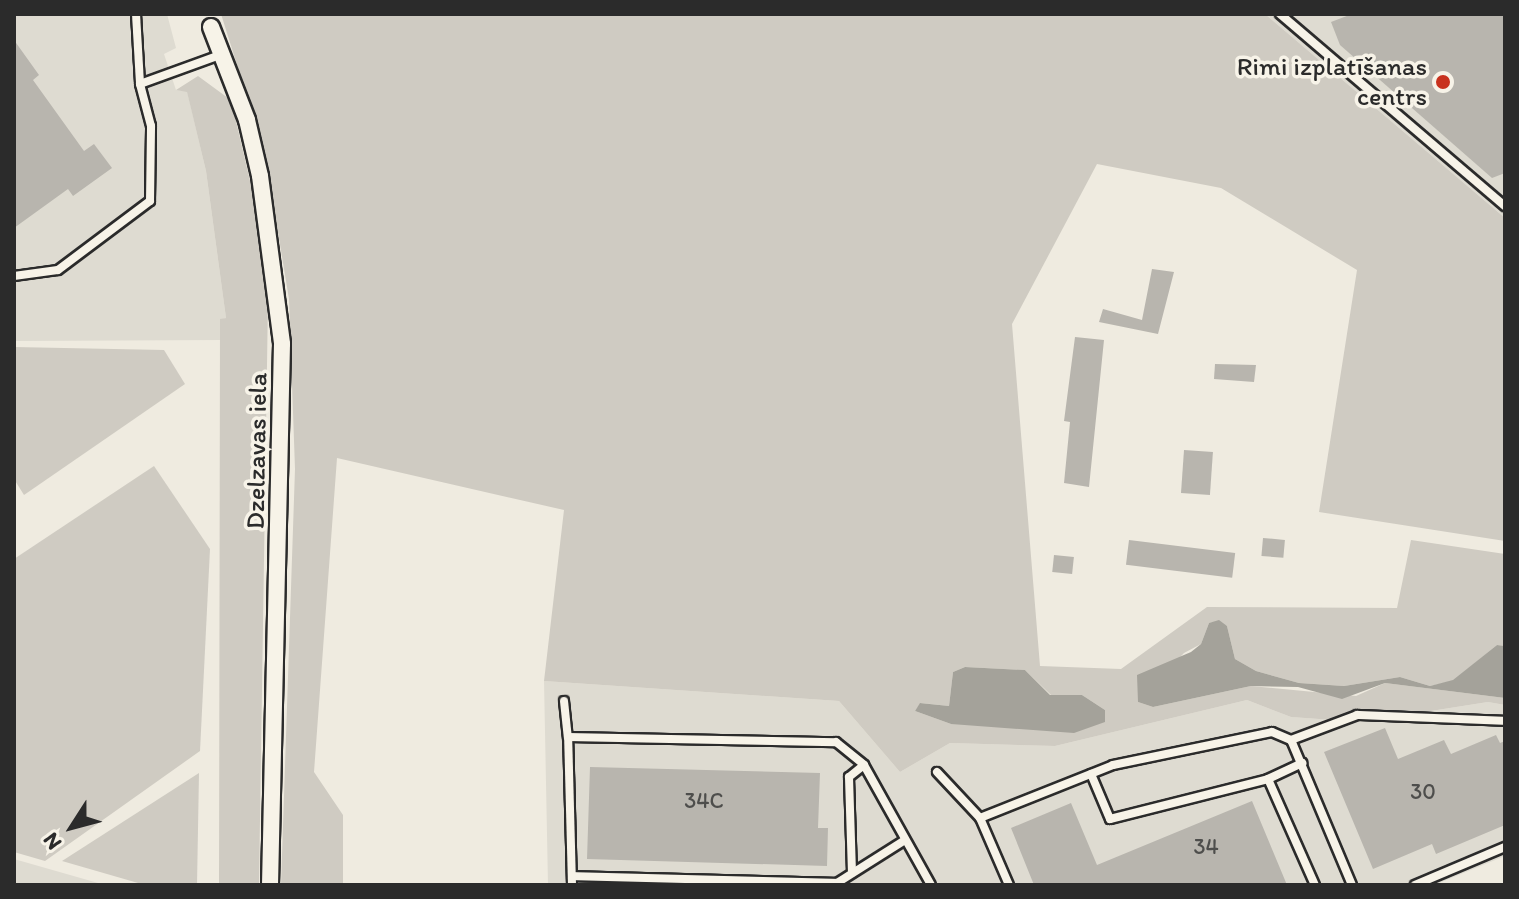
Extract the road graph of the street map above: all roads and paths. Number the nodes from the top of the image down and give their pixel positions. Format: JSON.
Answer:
{"nodes":[{"id":1,"x":136,"y":14,"type":"edge"},
{"id":2,"x":1280,"y":14,"type":"edge"},
{"id":3,"x":211,"y":27,"type":"dead end"},
{"id":4,"x":223,"y":54,"type":"junction"},
{"id":5,"x":140,"y":84,"type":"junction"},
{"id":6,"x":1505,"y":206,"type":"edge"},
{"id":7,"x":14,"y":276,"type":"edge"},
{"id":8,"x":564,"y":701,"type":"dead end"},
{"id":9,"x":1505,"y":721,"type":"edge"},
{"id":10,"x":568,"y":737,"type":"junction"},
{"id":11,"x":1291,"y":740,"type":"junction"},
{"id":12,"x":1302,"y":763,"type":"junction"},
{"id":13,"x":864,"y":765,"type":"junction"},
{"id":14,"x":937,"y":772,"type":"dead end"},
{"id":15,"x":1091,"y":774,"type":"junction"},
{"id":16,"x":1268,"y":779,"type":"junction"},
{"id":17,"x":980,"y":818,"type":"junction"},
{"id":18,"x":905,"y":840,"type":"junction"},
{"id":19,"x":1505,"y":847,"type":"edge"},
{"id":20,"x":852,"y":873,"type":"junction"},
{"id":21,"x":572,"y":881,"type":"edge"},
{"id":22,"x":767,"y":884,"type":"edge"},
{"id":23,"x":838,"y":884,"type":"edge"},
{"id":24,"x":270,"y":885,"type":"edge"},
{"id":25,"x":931,"y":885,"type":"edge"},
{"id":26,"x":1009,"y":885,"type":"edge"},
{"id":27,"x":1315,"y":885,"type":"edge"},
{"id":28,"x":1352,"y":885,"type":"edge"},
{"id":29,"x":1415,"y":885,"type":"edge"}],
"edges":[{"from":1,"to":5,"type":"lane"},
{"from":2,"to":6,"type":"lane"},
{"from":3,"to":4,"type":"street","name":"Dzelzavas iela"},
{"from":4,"to":5,"type":"lane"},
{"from":4,"to":24,"type":"street","name":"Dzelzavas iela"},
{"from":5,"to":7,"type":"lane"},
{"from":8,"to":10,"type":"lane"},
{"from":9,"to":11,"type":"lane"},
{"from":10,"to":13,"type":"lane"},
{"from":10,"to":21,"type":"lane"},
{"from":11,"to":12,"type":"lane"},
{"from":11,"to":15,"type":"lane"},
{"from":12,"to":16,"type":"lane"},
{"from":12,"to":28,"type":"lane"},
{"from":13,"to":18,"type":"lane"},
{"from":13,"to":20,"type":"lane"},
{"from":14,"to":17,"type":"lane"},
{"from":15,"to":16,"type":"lane"},
{"from":15,"to":17,"type":"lane"},
{"from":16,"to":27,"type":"lane"},
{"from":17,"to":26,"type":"lane"},
{"from":18,"to":20,"type":"lane"},
{"from":18,"to":25,"type":"lane"},
{"from":19,"to":29,"type":"lane"},
{"from":20,"to":23,"type":"lane"},
{"from":21,"to":22,"type":"lane"},
{"from":22,"to":23,"type":"lane"}]}
